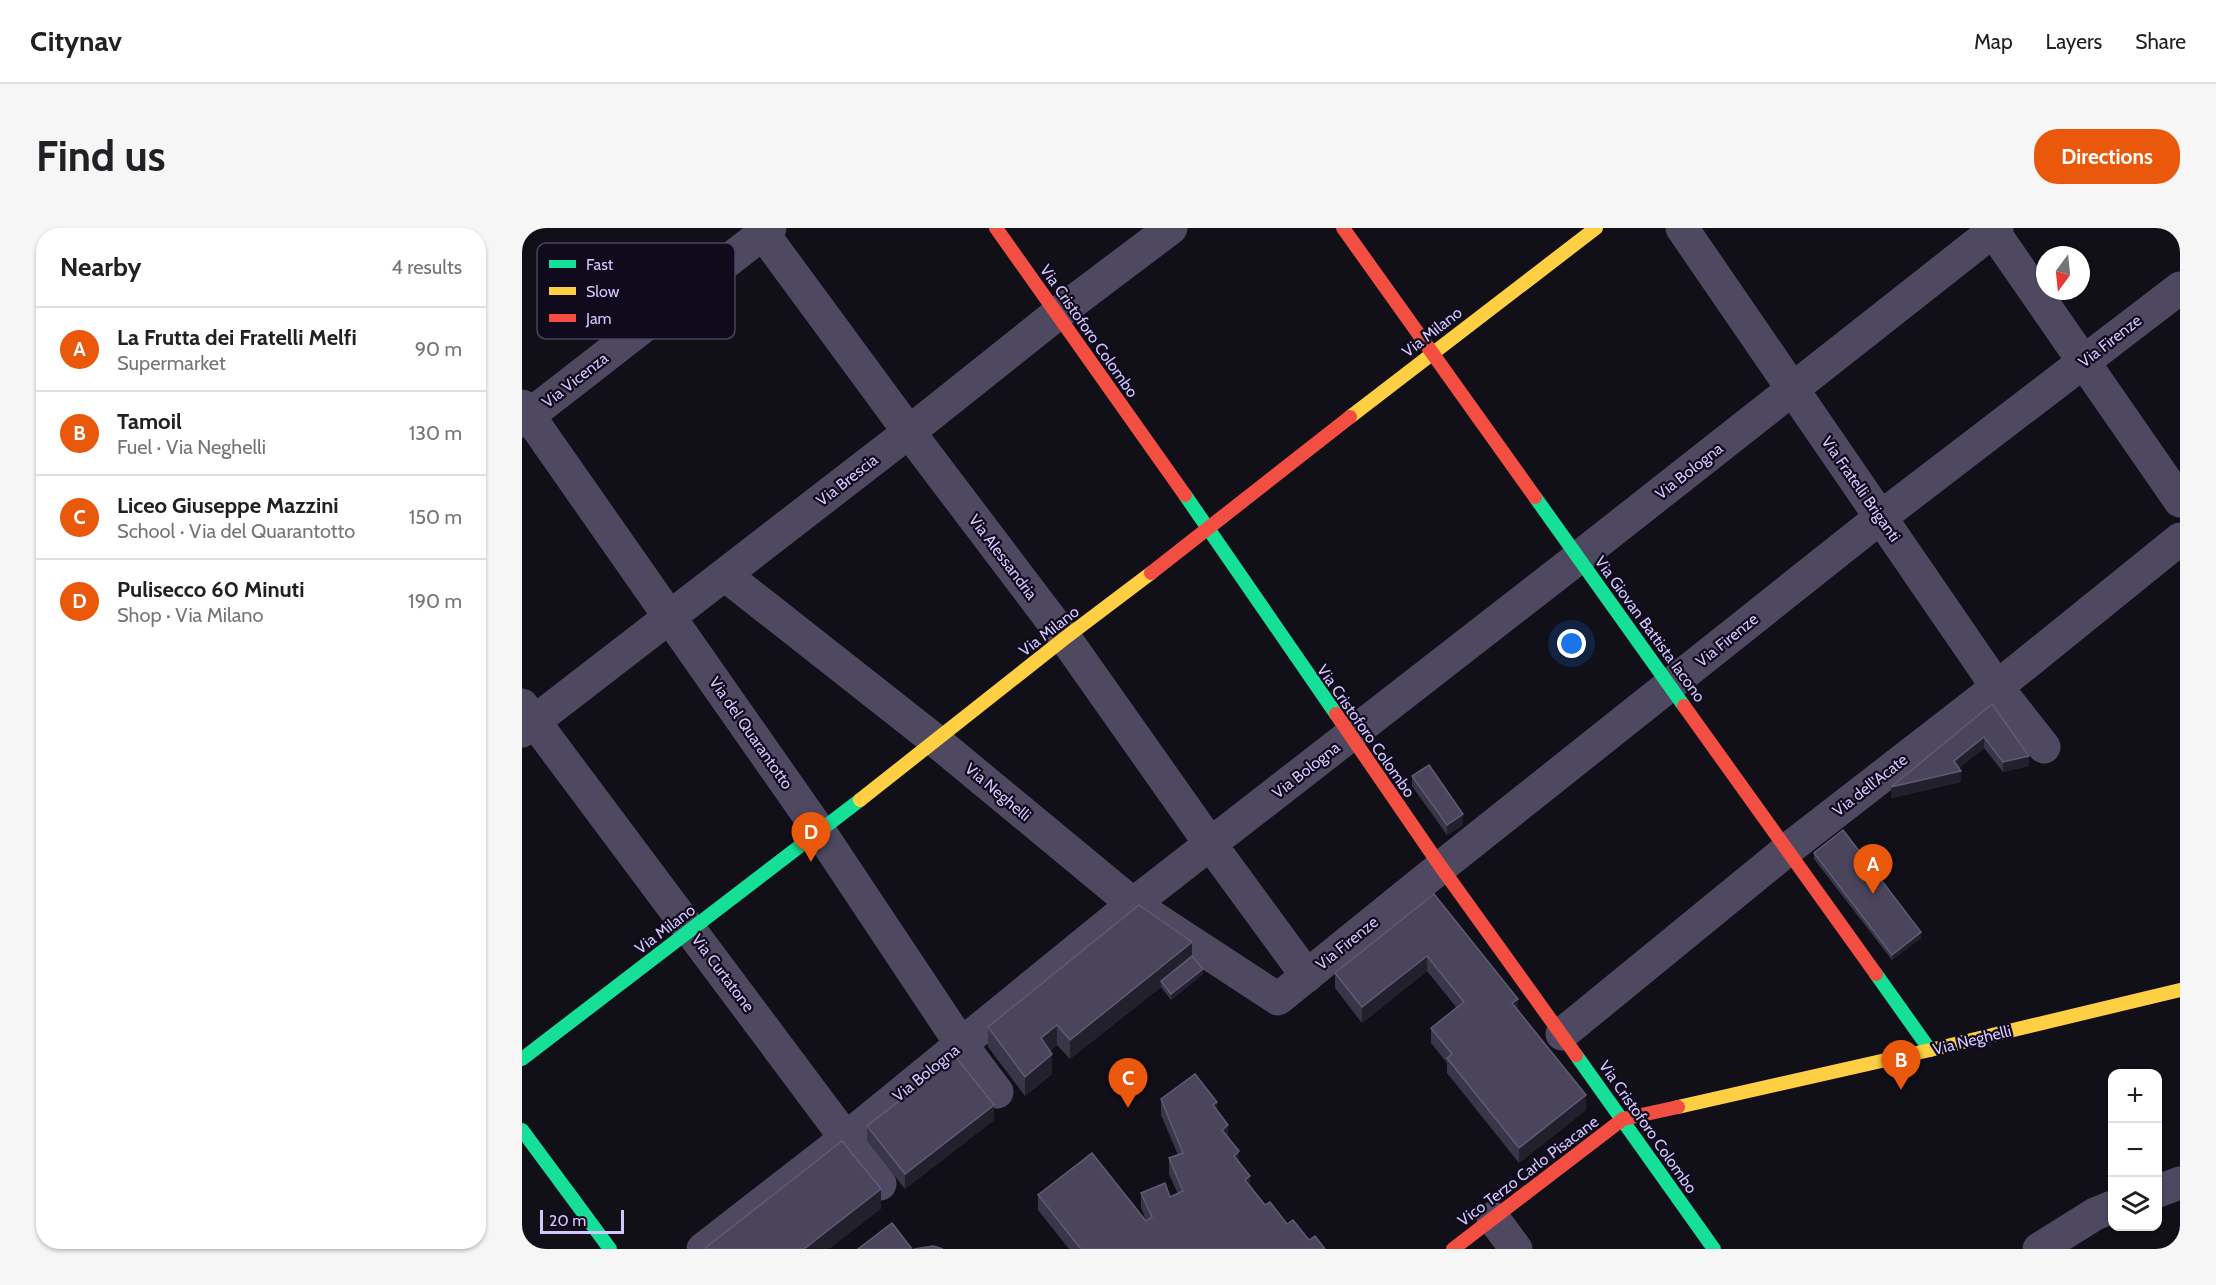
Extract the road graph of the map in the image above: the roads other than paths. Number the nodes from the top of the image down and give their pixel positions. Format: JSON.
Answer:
{"nodes":[{"id":1,"x":996,"y":228,"type":"edge"},
{"id":2,"x":1171,"y":228,"type":"edge"},
{"id":3,"x":1342,"y":228,"type":"edge"},
{"id":4,"x":1596,"y":228,"type":"edge"},
{"id":5,"x":1682,"y":228,"type":"edge"},
{"id":6,"x":1994,"y":229,"type":"edge"},
{"id":7,"x":764,"y":230,"type":"edge"},
{"id":8,"x":735,"y":252,"type":"edge"},
{"id":9,"x":2180,"y":288,"type":"edge"},
{"id":10,"x":1057,"y":314,"type":"junction"},
{"id":11,"x":622,"y":339,"type":"edge"},
{"id":12,"x":1433,"y":352,"type":"junction"},
{"id":13,"x":2084,"y":362,"type":"junction"},
{"id":14,"x":1792,"y":389,"type":"junction"},
{"id":15,"x":524,"y":414,"type":"edge"},
{"id":16,"x":909,"y":432,"type":"junction"},
{"id":17,"x":2180,"y":501,"type":"edge"},
{"id":18,"x":1881,"y":518,"type":"junction"},
{"id":19,"x":1209,"y":530,"type":"junction"},
{"id":20,"x":2180,"y":539,"type":"edge"},
{"id":21,"x":1578,"y":558,"type":"junction"},
{"id":22,"x":725,"y":575,"type":"junction"},
{"id":23,"x":670,"y":617,"type":"junction"},
{"id":24,"x":1065,"y":638,"type":"junction"},
{"id":25,"x":1670,"y":686,"type":"junction"},
{"id":26,"x":1997,"y":687,"type":"junction"},
{"id":27,"x":526,"y":719,"type":"edge"},
{"id":28,"x":1349,"y":736,"type":"junction"},
{"id":29,"x":936,"y":741,"type":"junction"},
{"id":30,"x":2044,"y":747,"type":"dead end"},
{"id":31,"x":820,"y":832,"type":"junction"},
{"id":32,"x":1210,"y":845,"type":"junction"},
{"id":33,"x":1787,"y":850,"type":"junction"},
{"id":34,"x":1441,"y":867,"type":"junction"},
{"id":35,"x":1133,"y":904,"type":"junction"},
{"id":36,"x":690,"y":930,"type":"junction"},
{"id":37,"x":1307,"y":976,"type":"junction"},
{"id":38,"x":2180,"y":990,"type":"edge"},
{"id":39,"x":1278,"y":999,"type":"joint"},
{"id":40,"x":1562,"y":1034,"type":"junction"},
{"id":41,"x":962,"y":1044,"type":"junction"},
{"id":42,"x":1930,"y":1050,"type":"junction"},
{"id":43,"x":522,"y":1059,"type":"edge"},
{"id":44,"x":997,"y":1092,"type":"dead end"},
{"id":45,"x":1623,"y":1119,"type":"junction"},
{"id":46,"x":522,"y":1130,"type":"edge"},
{"id":47,"x":846,"y":1138,"type":"junction"},
{"id":48,"x":2180,"y":1183,"type":"edge"},
{"id":49,"x":880,"y":1184,"type":"edge"},
{"id":50,"x":2162,"y":1189,"type":"edge"},
{"id":51,"x":2108,"y":1209,"type":"edge"},
{"id":52,"x":1493,"y":1218,"type":"junction"},
{"id":53,"x":610,"y":1249,"type":"edge"},
{"id":54,"x":703,"y":1249,"type":"edge"},
{"id":55,"x":1453,"y":1249,"type":"edge"},
{"id":56,"x":1516,"y":1249,"type":"edge"},
{"id":57,"x":1714,"y":1249,"type":"edge"},
{"id":58,"x":2038,"y":1249,"type":"edge"}],
"edges":[{"from":1,"to":10,"type":"street","name":"Via Cristoforo Colombo"},
{"from":2,"to":10,"type":"street","name":"Via Brescia"},
{"from":3,"to":12,"type":"street","name":"Via Giovan Battista Iacono"},
{"from":4,"to":12,"type":"street","name":"Via Milano"},
{"from":5,"to":14,"type":"street","name":"Via Fratelli Briganti"},
{"from":6,"to":13,"type":"street"},
{"from":6,"to":14,"type":"street","name":"Via Bologna"},
{"from":7,"to":8,"type":"street","name":"Via Vicenza"},
{"from":7,"to":16,"type":"street","name":"Via Alessandria"},
{"from":9,"to":13,"type":"street","name":"Via Firenze"},
{"from":10,"to":16,"type":"street","name":"Via Brescia"},
{"from":10,"to":19,"type":"street","name":"Via Cristoforo Colombo"},
{"from":11,"to":15,"type":"street","name":"Via Vicenza"},
{"from":12,"to":19,"type":"street","name":"Via Milano"},
{"from":12,"to":21,"type":"street","name":"Via Giovan Battista Iacono"},
{"from":13,"to":17,"type":"street"},
{"from":13,"to":18,"type":"street","name":"Via Firenze"},
{"from":14,"to":18,"type":"street","name":"Via Fratelli Briganti"},
{"from":14,"to":21,"type":"street","name":"Via Bologna"},
{"from":15,"to":23,"type":"street","name":"Via del Quarantotto"},
{"from":16,"to":22,"type":"street","name":"Via Brescia"},
{"from":16,"to":24,"type":"street","name":"Via Alessandria"},
{"from":18,"to":25,"type":"street","name":"Via Firenze"},
{"from":18,"to":26,"type":"street","name":"Via Fratelli Briganti"},
{"from":19,"to":24,"type":"street","name":"Via Milano"},
{"from":19,"to":28,"type":"street","name":"Via Cristoforo Colombo"},
{"from":20,"to":26,"type":"street","name":"Via dell'Acate"},
{"from":21,"to":25,"type":"street","name":"Via Giovan Battista Iacono"},
{"from":21,"to":28,"type":"street","name":"Via Bologna"},
{"from":22,"to":23,"type":"street","name":"Via Brescia"},
{"from":22,"to":29,"type":"street","name":"Via Neghelli"},
{"from":23,"to":27,"type":"street","name":"Via Brescia"},
{"from":23,"to":31,"type":"street","name":"Via del Quarantotto"},
{"from":24,"to":29,"type":"street","name":"Via Milano"},
{"from":24,"to":32,"type":"street","name":"Via Alessandria"},
{"from":25,"to":33,"type":"street","name":"Via Giovan Battista Iacono"},
{"from":25,"to":34,"type":"street","name":"Via Firenze"},
{"from":26,"to":30,"type":"street","name":"Via Fratelli Briganti"},
{"from":26,"to":33,"type":"street","name":"Via dell'Acate"},
{"from":27,"to":36,"type":"street","name":"Via Curtatone"},
{"from":28,"to":32,"type":"street","name":"Via Bologna"},
{"from":28,"to":34,"type":"street","name":"Via Cristoforo Colombo"},
{"from":29,"to":31,"type":"street","name":"Via Milano"},
{"from":29,"to":35,"type":"street","name":"Via Neghelli"},
{"from":31,"to":36,"type":"street","name":"Via Milano"},
{"from":31,"to":41,"type":"street","name":"Via del Quarantotto"},
{"from":32,"to":35,"type":"street","name":"Via Bologna"},
{"from":32,"to":37,"type":"street","name":"Via Alessandria"},
{"from":33,"to":40,"type":"street","name":"Via dell'Acate"},
{"from":33,"to":42,"type":"street","name":"Via Giovan Battista Iacono"},
{"from":34,"to":37,"type":"street","name":"Via Firenze"},
{"from":34,"to":40,"type":"street","name":"Via Cristoforo Colombo"},
{"from":35,"to":39,"type":"street","name":"Via Neghelli"},
{"from":35,"to":41,"type":"street","name":"Via Bologna"},
{"from":36,"to":43,"type":"street","name":"Via Milano"},
{"from":36,"to":47,"type":"street","name":"Via Curtatone"},
{"from":37,"to":39,"type":"street","name":"Via Firenze"},
{"from":38,"to":42,"type":"street","name":"Via Neghelli"},
{"from":40,"to":45,"type":"street","name":"Via Cristoforo Colombo"},
{"from":41,"to":44,"type":"street","name":"Via del Quarantotto"},
{"from":41,"to":47,"type":"street","name":"Via Bologna"},
{"from":42,"to":45,"type":"street","name":"Via Neghelli"},
{"from":45,"to":52,"type":"street","name":"Vico Terzo Carlo Pisacane"},
{"from":45,"to":57,"type":"street","name":"Via Cristoforo Colombo"},
{"from":46,"to":53,"type":"street"},
{"from":47,"to":49,"type":"street","name":"Via Curtatone"},
{"from":47,"to":54,"type":"street","name":"Via Bologna"},
{"from":48,"to":50,"type":"street"},
{"from":51,"to":58,"type":"street"},
{"from":52,"to":55,"type":"street","name":"Vico Terzo Carlo Pisacane"},
{"from":52,"to":56,"type":"street"}]}
